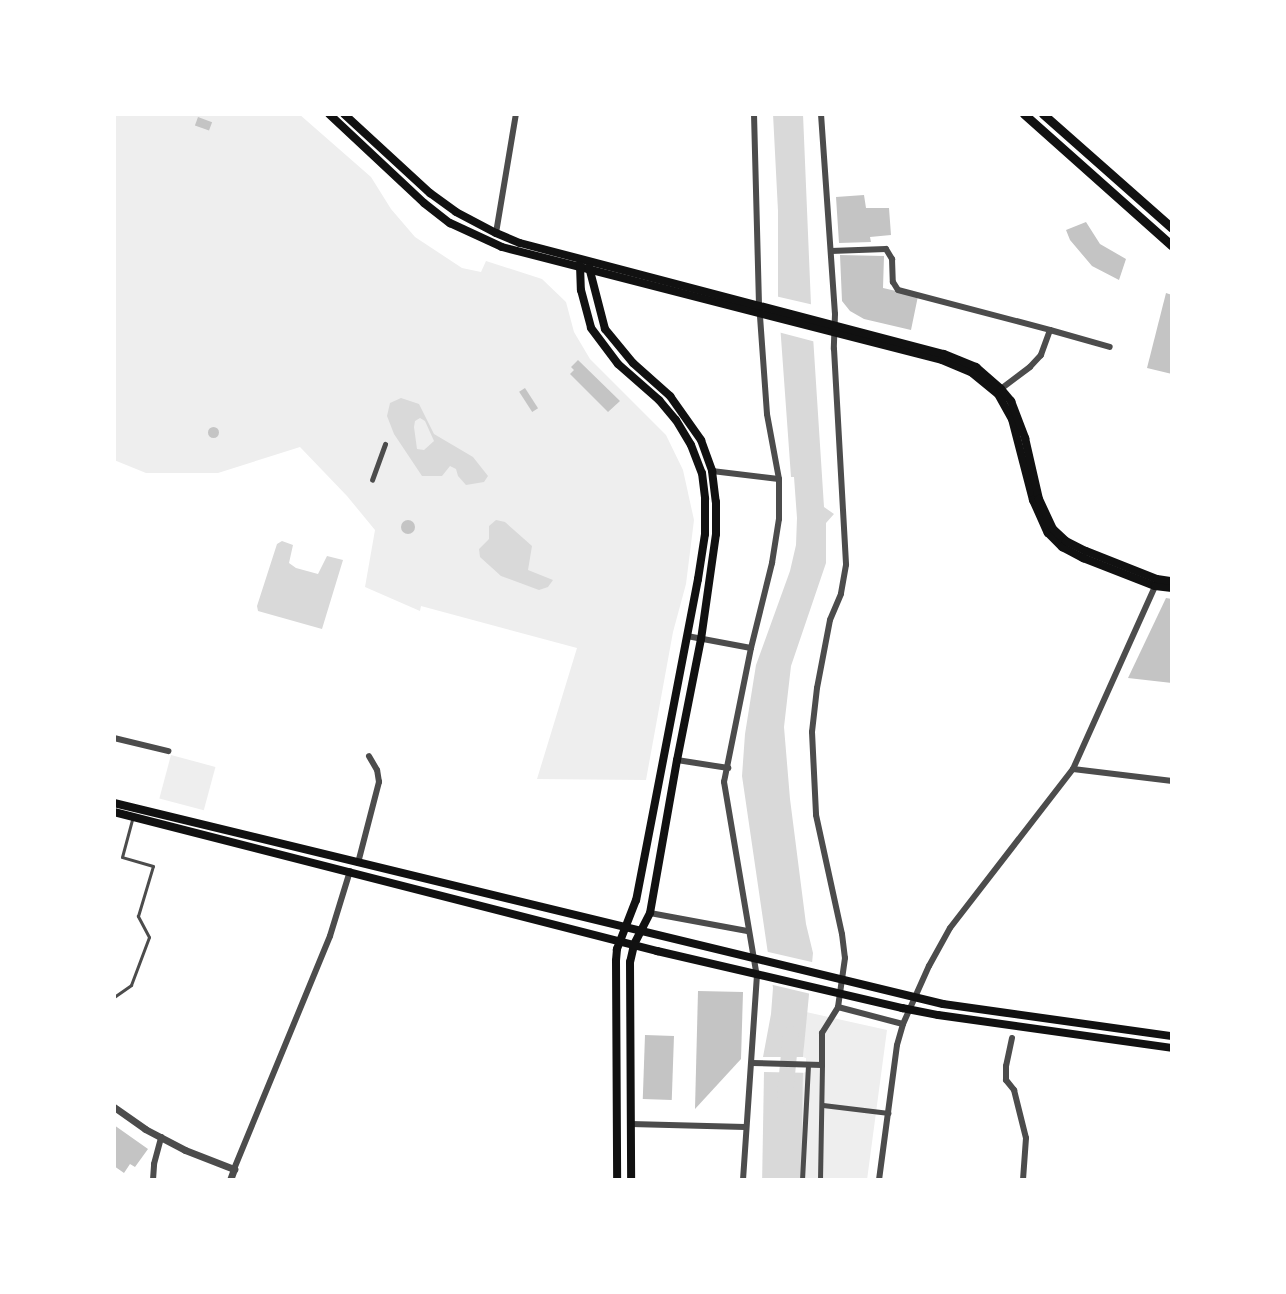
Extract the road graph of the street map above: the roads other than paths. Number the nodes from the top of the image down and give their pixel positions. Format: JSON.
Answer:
{"nodes":[{"id":1,"x":329,"y":114,"type":"edge"},
{"id":2,"x":344,"y":114,"type":"edge"},
{"id":3,"x":516,"y":114,"type":"edge"},
{"id":4,"x":754,"y":114,"type":"edge"},
{"id":5,"x":821,"y":114,"type":"edge"},
{"id":6,"x":1024,"y":114,"type":"edge"},
{"id":7,"x":1042,"y":114,"type":"edge"},
{"id":8,"x":1172,"y":228,"type":"edge"},
{"id":9,"x":496,"y":233,"type":"junction"},
{"id":10,"x":1172,"y":246,"type":"edge"},
{"id":11,"x":831,"y":250,"type":"junction"},
{"id":12,"x":584,"y":260,"type":"junction"},
{"id":13,"x":578,"y":268,"type":"junction"},
{"id":14,"x":592,"y":271,"type":"junction"},
{"id":15,"x":759,"y":306,"type":"junction"},
{"id":16,"x":777,"y":315,"type":"junction"},
{"id":17,"x":760,"y":316,"type":"junction"},
{"id":18,"x":834,"y":329,"type":"junction"},
{"id":19,"x":1050,"y":330,"type":"junction"},
{"id":20,"x":1110,"y":347,"type":"dead end"},
{"id":21,"x":1001,"y":388,"type":"junction"},
{"id":22,"x":385,"y":444,"type":"dead end"},
{"id":23,"x":712,"y":471,"type":"junction"},
{"id":24,"x":779,"y":479,"type":"junction"},
{"id":25,"x":372,"y":480,"type":"dead end"},
{"id":26,"x":1172,"y":581,"type":"edge"},
{"id":27,"x":1156,"y":582,"type":"junction"},
{"id":28,"x":1172,"y":588,"type":"edge"},
{"id":29,"x":687,"y":636,"type":"junction"},
{"id":30,"x":701,"y":639,"type":"junction"},
{"id":31,"x":751,"y":648,"type":"junction"},
{"id":32,"x":114,"y":738,"type":"edge"},
{"id":33,"x":168,"y":751,"type":"dead end"},
{"id":34,"x":369,"y":756,"type":"dead end"},
{"id":35,"x":676,"y":760,"type":"junction"},
{"id":36,"x":728,"y":768,"type":"junction"},
{"id":37,"x":1073,"y":769,"type":"junction"},
{"id":38,"x":1172,"y":781,"type":"edge"},
{"id":39,"x":114,"y":803,"type":"edge"},
{"id":40,"x":114,"y":812,"type":"edge"},
{"id":41,"x":133,"y":817,"type":"junction"},
{"id":42,"x":358,"y":863,"type":"junction"},
{"id":43,"x":350,"y":871,"type":"junction"},
{"id":44,"x":650,"y":913,"type":"junction"},
{"id":45,"x":626,"y":927,"type":"junction"},
{"id":46,"x":640,"y":931,"type":"junction"},
{"id":47,"x":747,"y":931,"type":"junction"},
{"id":48,"x":620,"y":941,"type":"junction"},
{"id":49,"x":634,"y":945,"type":"junction"},
{"id":50,"x":114,"y":998,"type":"edge"},
{"id":51,"x":838,"y":1006,"type":"junction"},
{"id":52,"x":903,"y":1024,"type":"junction"},
{"id":53,"x":1172,"y":1036,"type":"edge"},
{"id":54,"x":1012,"y":1038,"type":"dead end"},
{"id":55,"x":1171,"y":1048,"type":"edge"},
{"id":56,"x":752,"y":1063,"type":"junction"},
{"id":57,"x":807,"y":1064,"type":"junction"},
{"id":58,"x":822,"y":1065,"type":"junction"},
{"id":59,"x":823,"y":1105,"type":"junction"},
{"id":60,"x":114,"y":1107,"type":"edge"},
{"id":61,"x":889,"y":1113,"type":"junction"},
{"id":62,"x":631,"y":1124,"type":"junction"},
{"id":63,"x":745,"y":1127,"type":"junction"},
{"id":64,"x":161,"y":1137,"type":"junction"},
{"id":65,"x":234,"y":1169,"type":"junction"},
{"id":66,"x":153,"y":1180,"type":"edge"},
{"id":67,"x":230,"y":1180,"type":"edge"},
{"id":68,"x":616,"y":1180,"type":"edge"},
{"id":69,"x":631,"y":1180,"type":"edge"},
{"id":70,"x":743,"y":1180,"type":"edge"},
{"id":71,"x":802,"y":1180,"type":"edge"},
{"id":72,"x":820,"y":1180,"type":"edge"},
{"id":73,"x":879,"y":1180,"type":"edge"},
{"id":74,"x":1023,"y":1180,"type":"edge"}],
"edges":[{"from":1,"to":13,"type":"main road"},
{"from":2,"to":9,"type":"main road"},
{"from":3,"to":9,"type":"street"},
{"from":4,"to":15,"type":"street"},
{"from":5,"to":11,"type":"street"},
{"from":6,"to":10,"type":"main road"},
{"from":7,"to":8,"type":"main road"},
{"from":9,"to":12,"type":"main road"},
{"from":11,"to":18,"type":"street"},
{"from":11,"to":19,"type":"street"},
{"from":12,"to":13,"type":"main road"},
{"from":12,"to":14,"type":"main road"},
{"from":12,"to":15,"type":"main road"},
{"from":13,"to":14,"type":"main road"},
{"from":13,"to":29,"type":"main road"},
{"from":14,"to":17,"type":"main road"},
{"from":14,"to":23,"type":"main road"},
{"from":15,"to":16,"type":"main road"},
{"from":16,"to":17,"type":"main road"},
{"from":16,"to":18,"type":"main road"},
{"from":17,"to":24,"type":"street"},
{"from":18,"to":21,"type":"main road"},
{"from":18,"to":27,"type":"main road"},
{"from":18,"to":51,"type":"street"},
{"from":19,"to":20,"type":"street"},
{"from":19,"to":21,"type":"street"},
{"from":21,"to":27,"type":"main road"},
{"from":22,"to":25,"type":"street"},
{"from":23,"to":24,"type":"street"},
{"from":23,"to":30,"type":"main road"},
{"from":24,"to":31,"type":"street"},
{"from":26,"to":27,"type":"main road"},
{"from":27,"to":28,"type":"main road"},
{"from":27,"to":37,"type":"street"},
{"from":29,"to":30,"type":"street"},
{"from":29,"to":45,"type":"main road"},
{"from":30,"to":31,"type":"street"},
{"from":30,"to":35,"type":"main road"},
{"from":31,"to":36,"type":"street"},
{"from":32,"to":33,"type":"street"},
{"from":34,"to":42,"type":"street"},
{"from":35,"to":36,"type":"street"},
{"from":35,"to":44,"type":"main road"},
{"from":36,"to":47,"type":"street"},
{"from":37,"to":38,"type":"street"},
{"from":37,"to":52,"type":"street"},
{"from":39,"to":42,"type":"main road"},
{"from":40,"to":41,"type":"main road"},
{"from":41,"to":43,"type":"main road"},
{"from":41,"to":50,"type":"lane"},
{"from":42,"to":45,"type":"main road"},
{"from":43,"to":48,"type":"main road"},
{"from":43,"to":65,"type":"street"},
{"from":44,"to":46,"type":"main road"},
{"from":44,"to":47,"type":"street"},
{"from":45,"to":46,"type":"main road"},
{"from":45,"to":48,"type":"main road"},
{"from":46,"to":49,"type":"main road"},
{"from":46,"to":53,"type":"main road"},
{"from":47,"to":56,"type":"street"},
{"from":48,"to":49,"type":"main road"},
{"from":48,"to":68,"type":"main road"},
{"from":49,"to":55,"type":"main road"},
{"from":49,"to":62,"type":"main road"},
{"from":51,"to":52,"type":"street"},
{"from":51,"to":58,"type":"street"},
{"from":52,"to":61,"type":"street"},
{"from":54,"to":74,"type":"street"},
{"from":56,"to":57,"type":"street"},
{"from":56,"to":63,"type":"street"},
{"from":57,"to":58,"type":"street"},
{"from":57,"to":71,"type":"street"},
{"from":58,"to":59,"type":"street"},
{"from":59,"to":61,"type":"street"},
{"from":59,"to":72,"type":"street"},
{"from":60,"to":64,"type":"street"},
{"from":61,"to":73,"type":"street"},
{"from":62,"to":63,"type":"street"},
{"from":62,"to":69,"type":"main road"},
{"from":63,"to":70,"type":"street"},
{"from":64,"to":65,"type":"street"},
{"from":64,"to":66,"type":"street"},
{"from":65,"to":67,"type":"street"}]}
